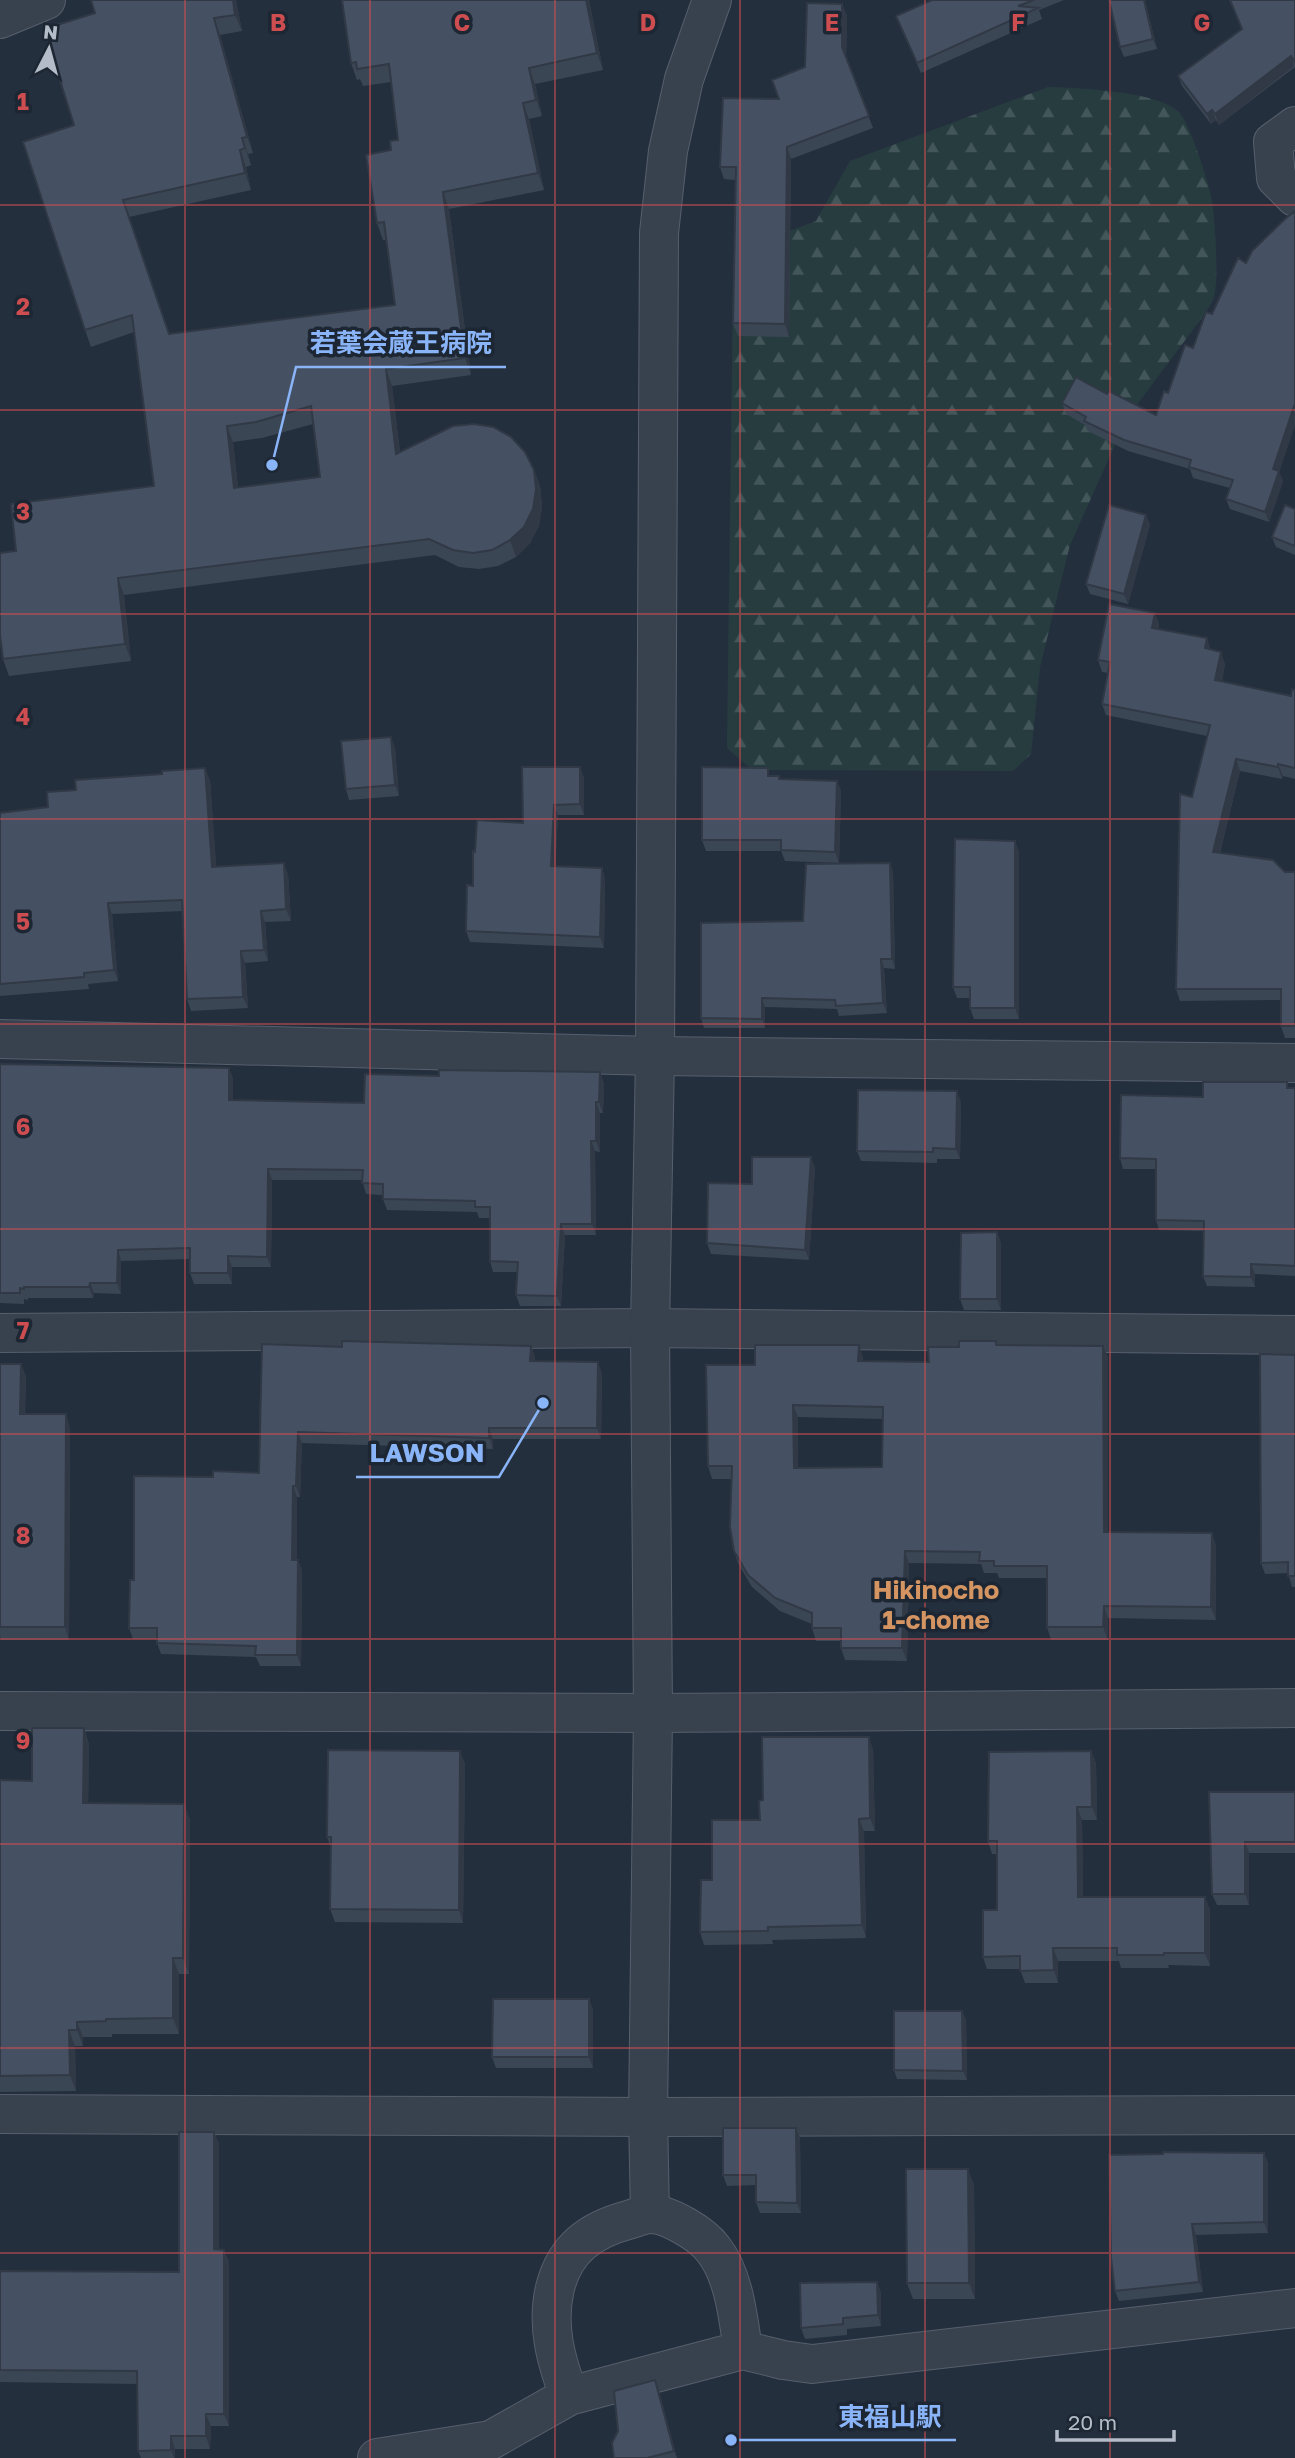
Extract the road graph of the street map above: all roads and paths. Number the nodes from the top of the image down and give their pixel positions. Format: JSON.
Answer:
{"nodes":[{"id":1,"x":46,"y":0,"type":"edge"},
{"id":2,"x":712,"y":0,"type":"edge"},
{"id":3,"x":0,"y":19,"type":"edge"},
{"id":4,"x":1295,"y":126,"type":"edge"},
{"id":5,"x":1295,"y":197,"type":"edge"},
{"id":6,"x":0,"y":1039,"type":"edge"},
{"id":7,"x":655,"y":1056,"type":"junction"},
{"id":8,"x":1295,"y":1063,"type":"edge"},
{"id":9,"x":650,"y":1328,"type":"junction"},
{"id":10,"x":0,"y":1333,"type":"edge"},
{"id":11,"x":1295,"y":1335,"type":"edge"},
{"id":12,"x":1295,"y":1708,"type":"edge"},
{"id":13,"x":0,"y":1711,"type":"edge"},
{"id":14,"x":653,"y":1713,"type":"junction"},
{"id":15,"x":0,"y":2115,"type":"edge"},
{"id":16,"x":1295,"y":2115,"type":"edge"},
{"id":17,"x":648,"y":2117,"type":"junction"},
{"id":18,"x":650,"y":2214,"type":"junction"},
{"id":19,"x":1295,"y":2308,"type":"edge"},
{"id":20,"x":743,"y":2350,"type":"junction"},
{"id":21,"x":569,"y":2396,"type":"junction"},
{"id":22,"x":377,"y":2458,"type":"edge"}],
"edges":[{"from":1,"to":3,"type":"street"},
{"from":2,"to":7,"type":"street"},
{"from":4,"to":5,"type":"street"},
{"from":6,"to":7,"type":"street"},
{"from":7,"to":8,"type":"street"},
{"from":7,"to":9,"type":"street"},
{"from":9,"to":10,"type":"street"},
{"from":9,"to":11,"type":"street"},
{"from":9,"to":14,"type":"street"},
{"from":12,"to":14,"type":"street"},
{"from":13,"to":14,"type":"street"},
{"from":14,"to":17,"type":"street"},
{"from":15,"to":17,"type":"street"},
{"from":16,"to":17,"type":"street"},
{"from":17,"to":18,"type":"street"},
{"from":18,"to":20,"type":"street"},
{"from":18,"to":21,"type":"street"},
{"from":19,"to":20,"type":"street"},
{"from":20,"to":21,"type":"street"},
{"from":21,"to":22,"type":"street"}]}
